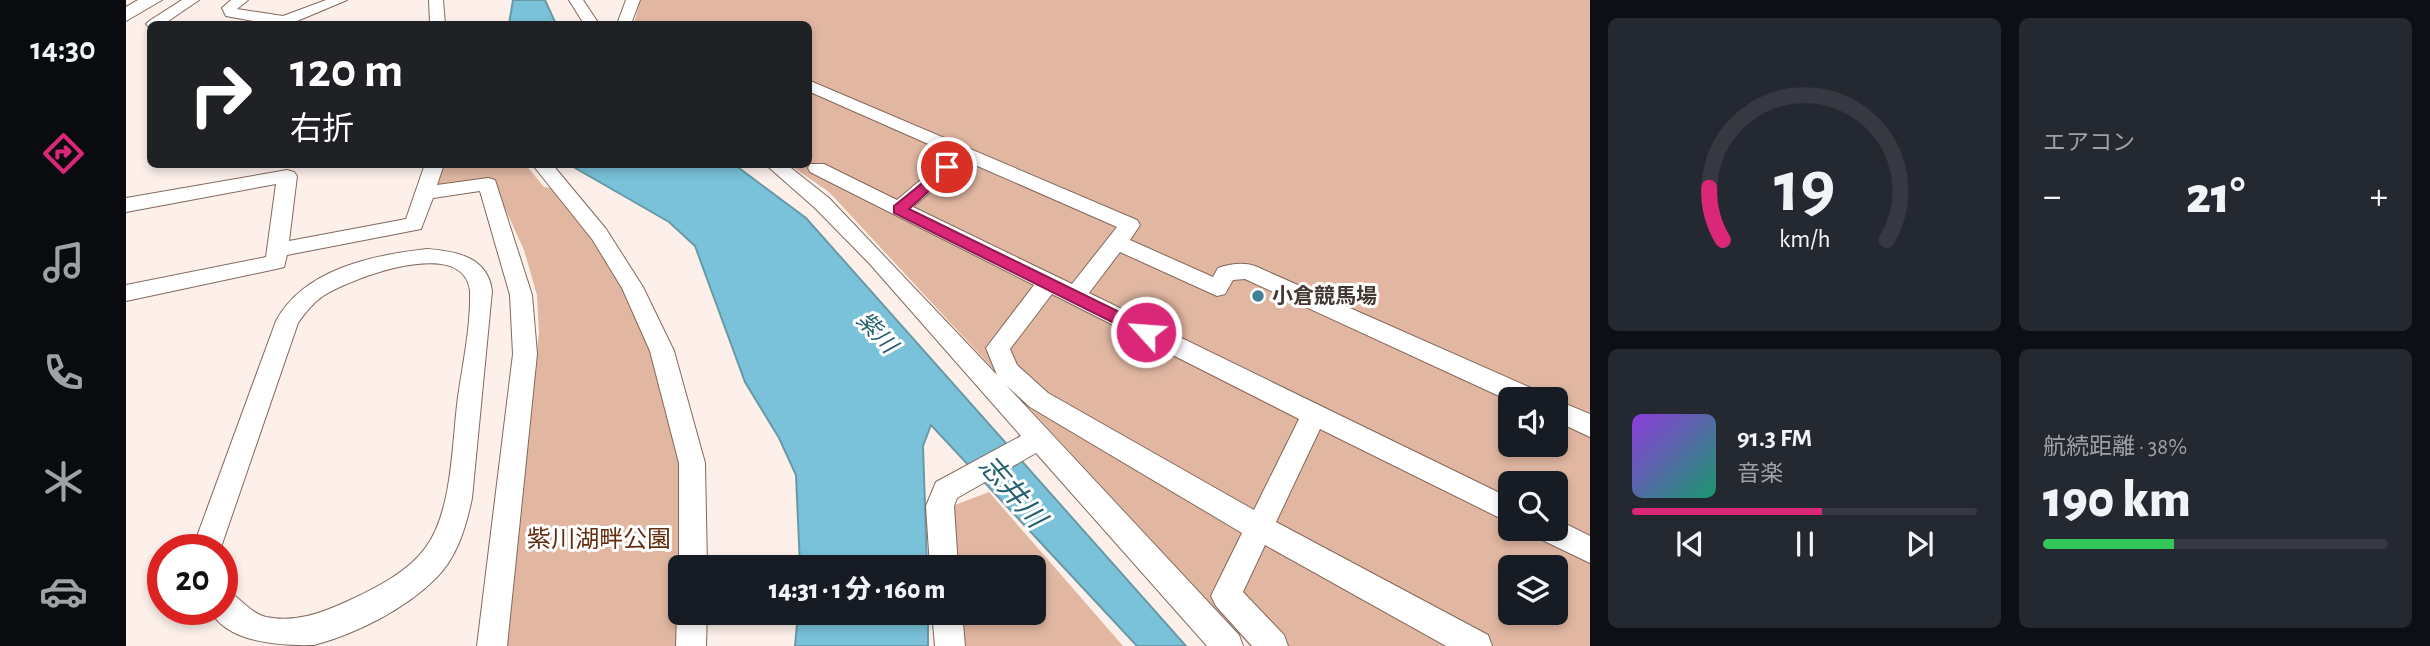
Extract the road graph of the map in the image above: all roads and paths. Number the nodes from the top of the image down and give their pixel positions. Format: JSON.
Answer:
{"nodes":[{"id":1,"x":192,"y":0,"type":"edge"},
{"id":2,"x":241,"y":0,"type":"edge"},
{"id":3,"x":340,"y":0,"type":"edge"},
{"id":4,"x":436,"y":0,"type":"edge"},
{"id":5,"x":576,"y":0,"type":"edge"},
{"id":6,"x":633,"y":0,"type":"edge"},
{"id":7,"x":141,"y":3,"type":"edge"},
{"id":8,"x":126,"y":15,"type":"edge"},
{"id":9,"x":162,"y":21,"type":"edge"},
{"id":10,"x":275,"y":21,"type":"edge"},
{"id":11,"x":284,"y":21,"type":"edge"},
{"id":12,"x":438,"y":21,"type":"edge"},
{"id":13,"x":589,"y":21,"type":"edge"},
{"id":14,"x":625,"y":21,"type":"edge"},
{"id":15,"x":812,"y":87,"type":"edge"},
{"id":16,"x":963,"y":153,"type":"junction"},
{"id":17,"x":434,"y":168,"type":"edge"},
{"id":18,"x":544,"y":168,"type":"edge"},
{"id":19,"x":779,"y":168,"type":"edge"},
{"id":20,"x":817,"y":168,"type":"dead end"},
{"id":21,"x":425,"y":193,"type":"junction"},
{"id":22,"x":126,"y":205,"type":"edge"},
{"id":23,"x":899,"y":209,"type":"junction"},
{"id":24,"x":1118,"y":243,"type":"junction"},
{"id":25,"x":278,"y":250,"type":"junction"},
{"id":26,"x":1047,"y":284,"type":"junction"},
{"id":27,"x":126,"y":293,"type":"edge"},
{"id":28,"x":1074,"y":297,"type":"junction"},
{"id":29,"x":1504,"y":387,"type":"edge"},
{"id":30,"x":1314,"y":414,"type":"junction"},
{"id":31,"x":1568,"y":416,"type":"edge"},
{"id":32,"x":1590,"y":426,"type":"edge"},
{"id":33,"x":1038,"y":439,"type":"junction"},
{"id":34,"x":1498,"y":505,"type":"edge"},
{"id":35,"x":1258,"y":527,"type":"junction"},
{"id":36,"x":212,"y":534,"type":"edge"},
{"id":37,"x":1568,"y":539,"type":"edge"},
{"id":38,"x":1590,"y":550,"type":"edge"},
{"id":39,"x":693,"y":555,"type":"edge"},
{"id":40,"x":943,"y":555,"type":"edge"},
{"id":41,"x":238,"y":619,"type":"edge"},
{"id":42,"x":692,"y":625,"type":"edge"},
{"id":43,"x":948,"y":625,"type":"edge"},
{"id":44,"x":492,"y":646,"type":"edge"},
{"id":45,"x":691,"y":646,"type":"edge"},
{"id":46,"x":950,"y":646,"type":"edge"},
{"id":47,"x":1228,"y":646,"type":"edge"},
{"id":48,"x":1273,"y":646,"type":"edge"},
{"id":49,"x":1477,"y":646,"type":"edge"}],
"edges":[{"from":1,"to":9,"type":"street"},
{"from":2,"to":10,"type":"street"},
{"from":3,"to":11,"type":"street"},
{"from":4,"to":12,"type":"street"},
{"from":5,"to":13,"type":"street"},
{"from":6,"to":14,"type":"street"},
{"from":7,"to":8,"type":"main road"},
{"from":15,"to":16,"type":"street"},
{"from":16,"to":23,"type":"street"},
{"from":16,"to":24,"type":"street"},
{"from":17,"to":21,"type":"street"},
{"from":18,"to":39,"type":"street"},
{"from":19,"to":33,"type":"street"},
{"from":20,"to":23,"type":"street"},
{"from":21,"to":25,"type":"street"},
{"from":21,"to":44,"type":"street"},
{"from":22,"to":25,"type":"street"},
{"from":23,"to":26,"type":"street"},
{"from":24,"to":28,"type":"street"},
{"from":24,"to":29,"type":"street"},
{"from":25,"to":27,"type":"street"},
{"from":26,"to":28,"type":"street"},
{"from":26,"to":35,"type":"street"},
{"from":28,"to":30,"type":"street"},
{"from":30,"to":34,"type":"street"},
{"from":30,"to":35,"type":"street"},
{"from":31,"to":32,"type":"street"},
{"from":33,"to":40,"type":"street"},
{"from":33,"to":47,"type":"street"},
{"from":35,"to":48,"type":"street"},
{"from":35,"to":49,"type":"street"},
{"from":36,"to":41,"type":"street"},
{"from":37,"to":38,"type":"street"},
{"from":42,"to":45,"type":"street"},
{"from":43,"to":46,"type":"street"}]}
